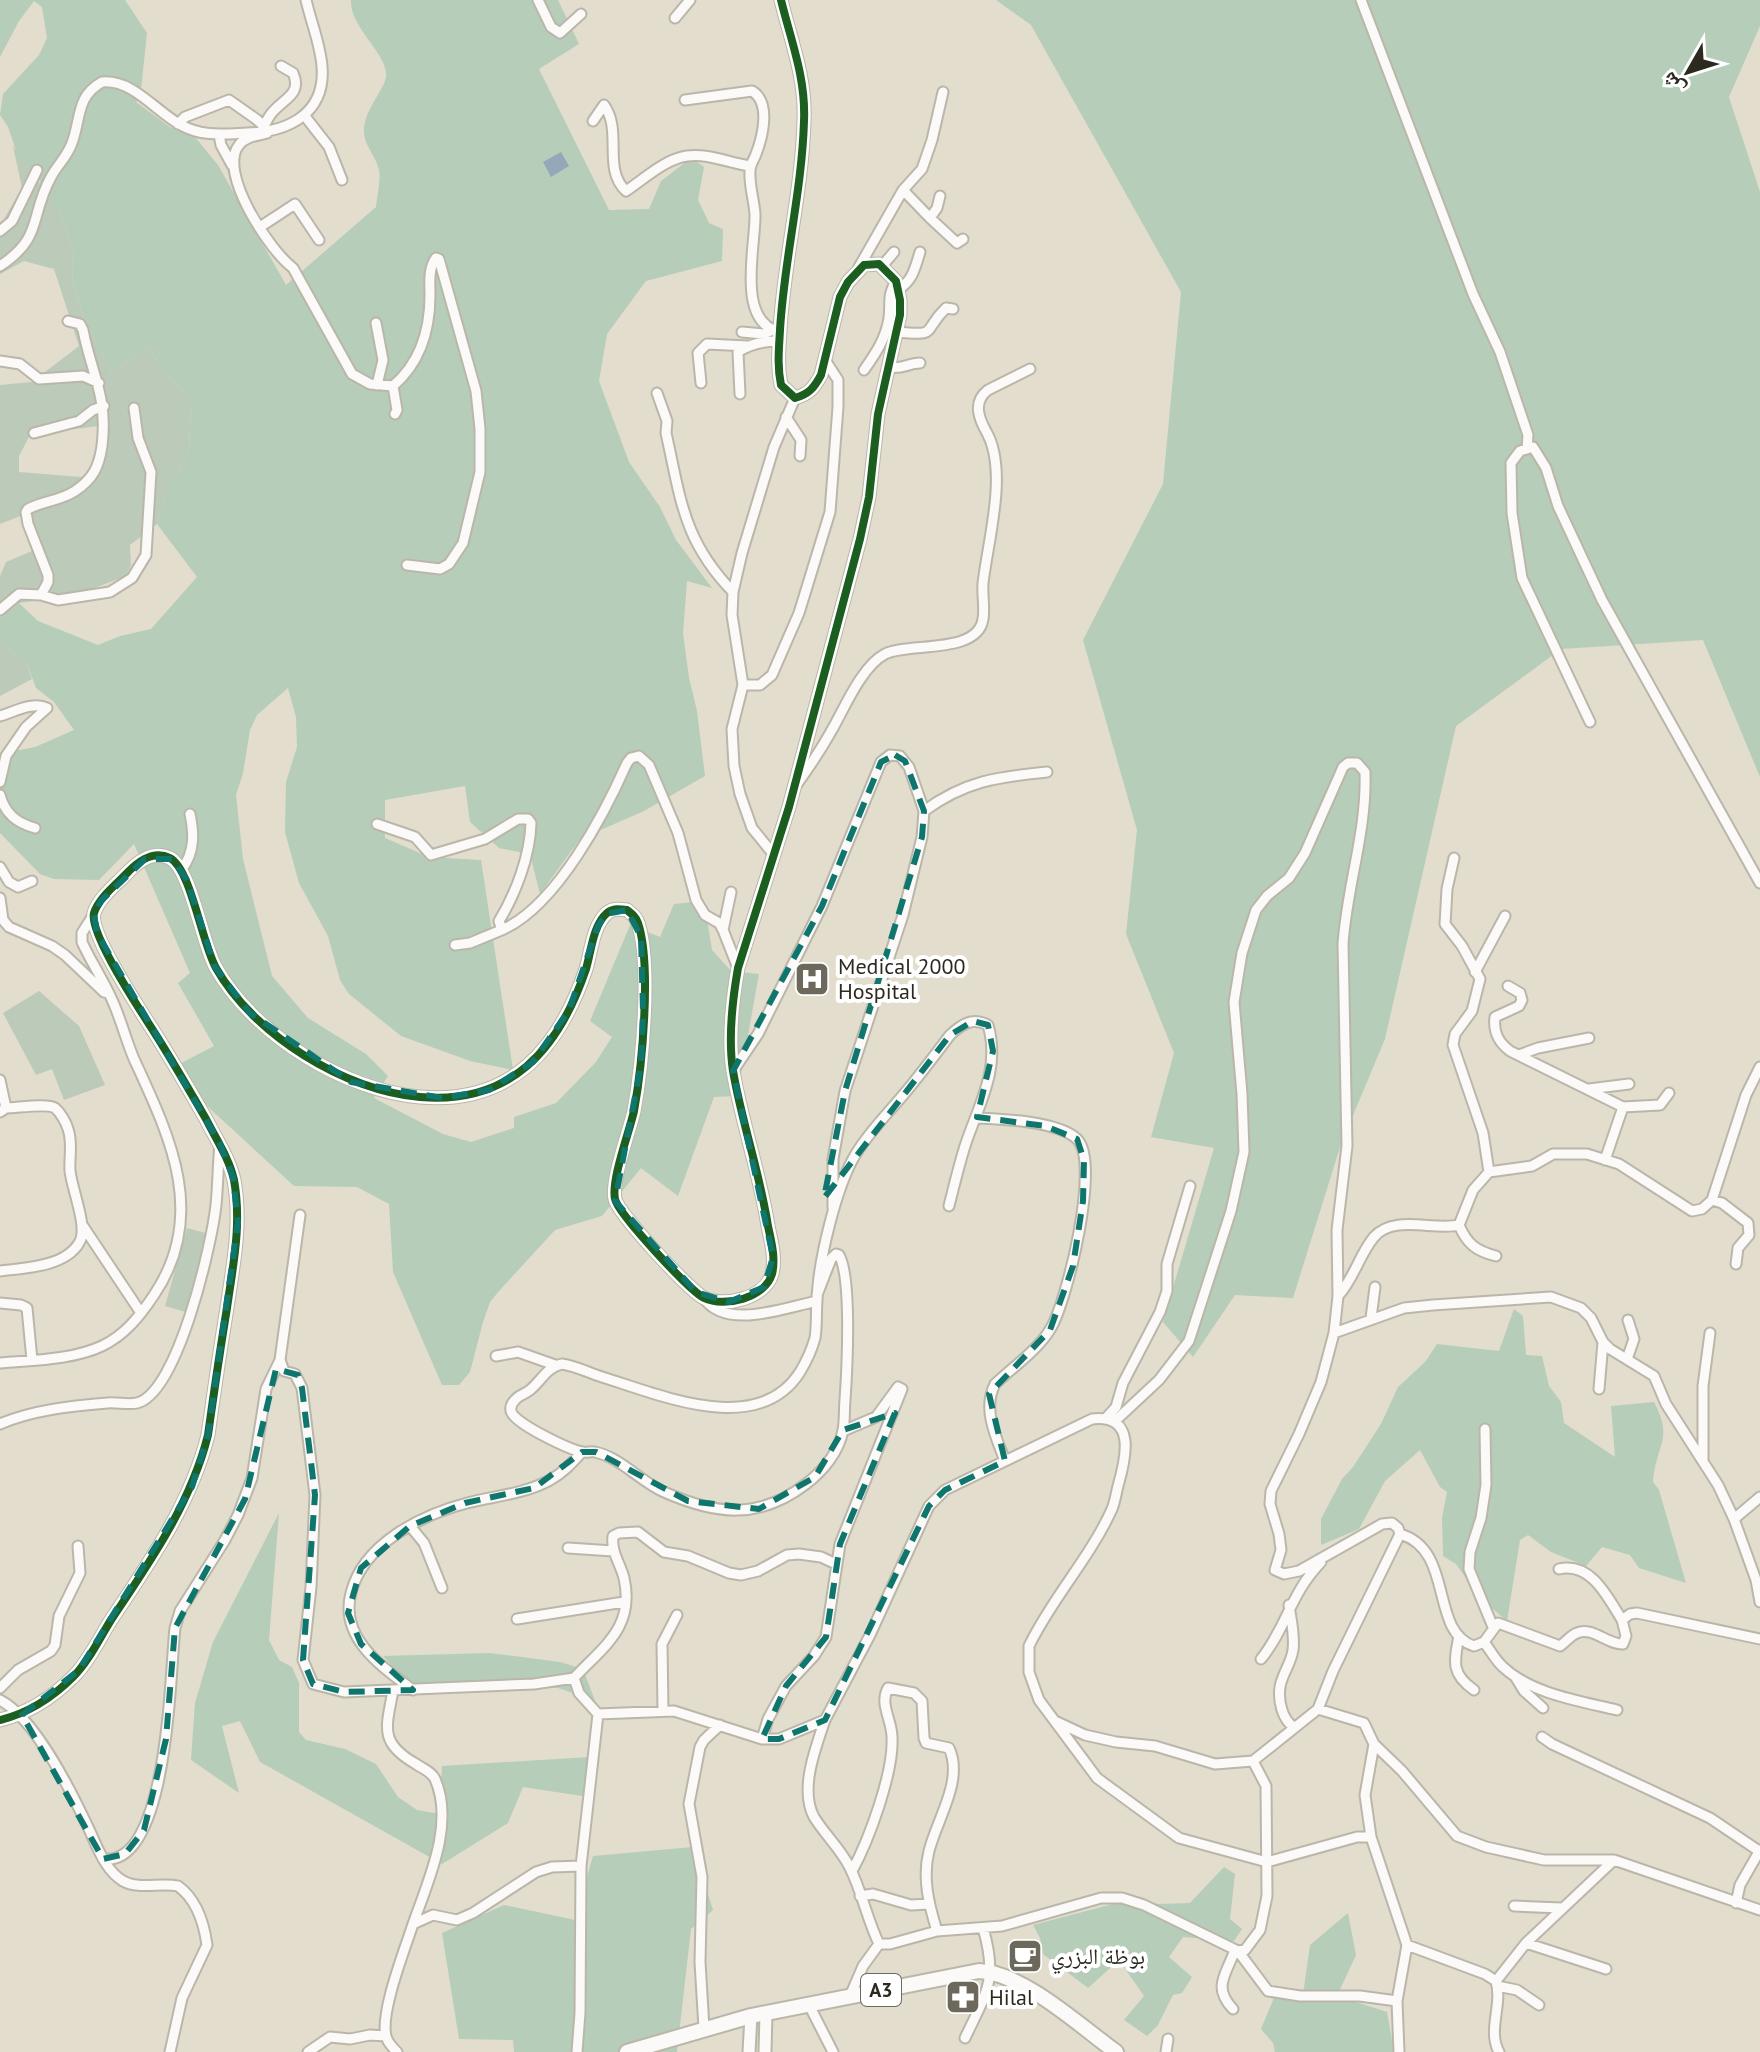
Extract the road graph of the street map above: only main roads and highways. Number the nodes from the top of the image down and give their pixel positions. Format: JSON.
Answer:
{"nodes":[{"id":1,"x":627,"y":2052,"type":"edge"},
{"id":2,"x":1116,"y":2052,"type":"edge"}],
"edges":[{"from":1,"to":2,"type":"highway","number":"A3"}]}
